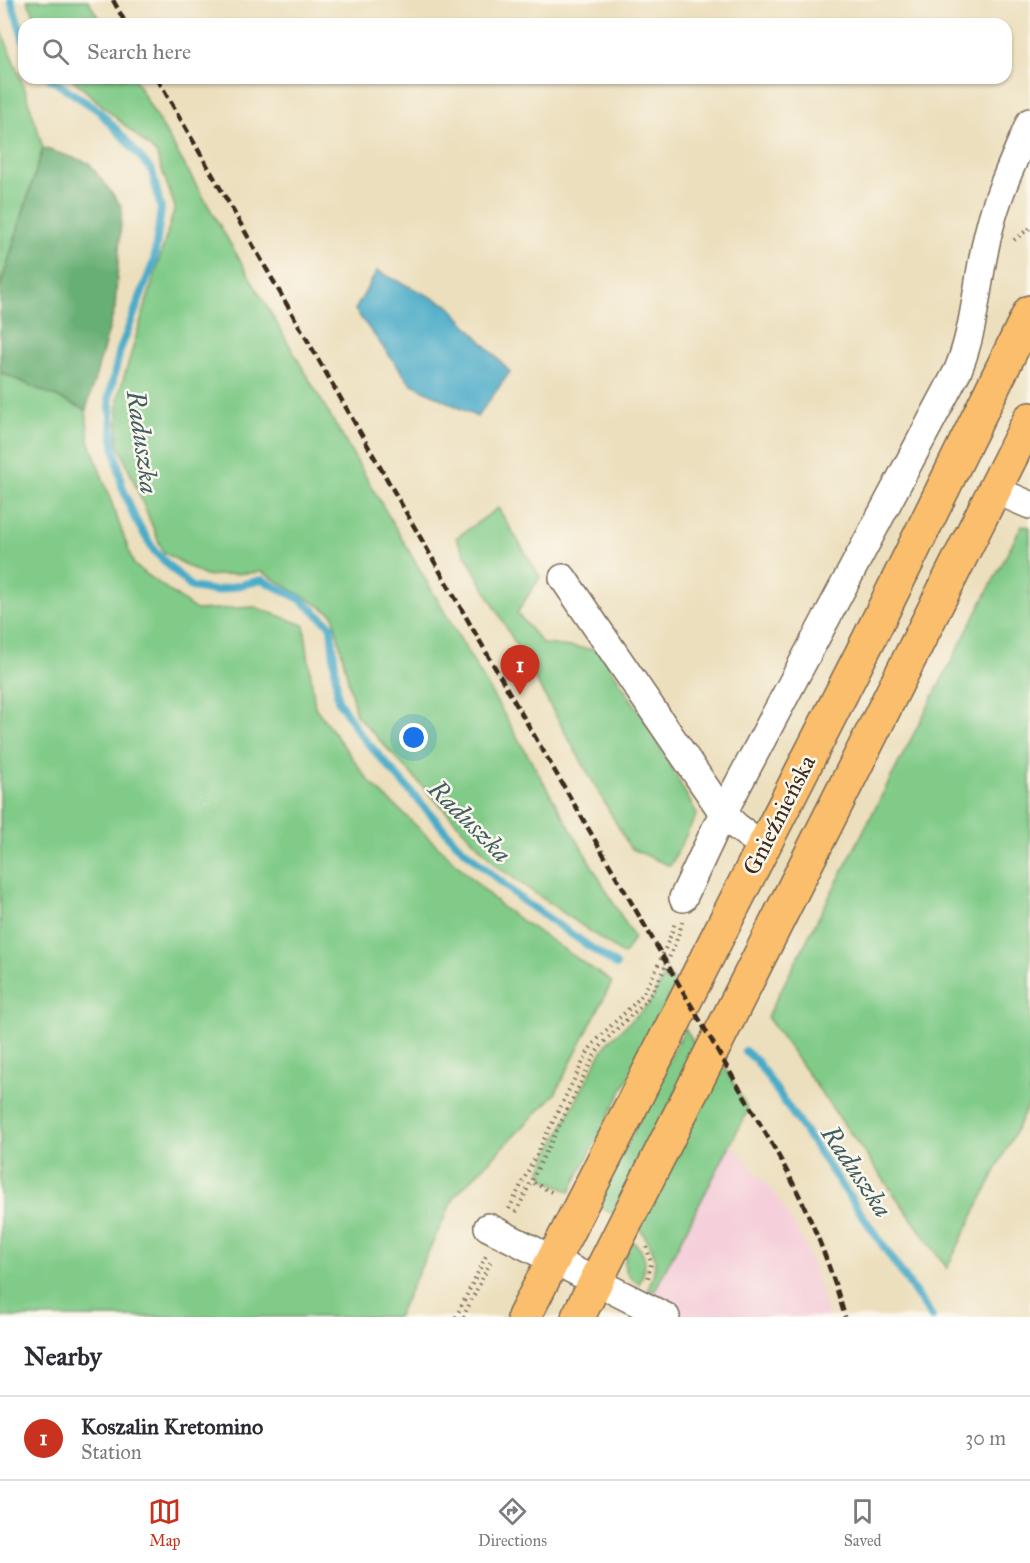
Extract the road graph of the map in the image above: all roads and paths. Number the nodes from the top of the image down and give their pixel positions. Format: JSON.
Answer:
{"nodes":[{"id":1,"x":1030,"y":122,"type":"edge"},
{"id":2,"x":1030,"y":312,"type":"edge"},
{"id":3,"x":1030,"y":418,"type":"edge"},
{"id":4,"x":995,"y":490,"type":"junction"},
{"id":5,"x":1030,"y":505,"type":"edge"},
{"id":6,"x":563,"y":578,"type":"dead end"},
{"id":7,"x":723,"y":813,"type":"junction"},
{"id":8,"x":764,"y":846,"type":"junction"},
{"id":9,"x":683,"y":898,"type":"junction"},
{"id":10,"x":534,"y":1184,"type":"dead end"},
{"id":11,"x":558,"y":1196,"type":"dead end"},
{"id":12,"x":497,"y":1231,"type":"junction"},
{"id":13,"x":553,"y":1260,"type":"junction"},
{"id":14,"x":596,"y":1281,"type":"junction"},
{"id":15,"x":456,"y":1317,"type":"edge"},
{"id":16,"x":463,"y":1317,"type":"edge"},
{"id":17,"x":524,"y":1317,"type":"edge"},
{"id":18,"x":578,"y":1317,"type":"edge"},
{"id":19,"x":666,"y":1317,"type":"edge"}],
"edges":[{"from":1,"to":7,"type":"street"},
{"from":2,"to":8,"type":"main road","name":"Gnieźnieńska"},
{"from":3,"to":4,"type":"main road","name":"Gnieźnieńska"},
{"from":4,"to":5,"type":"street"},
{"from":4,"to":14,"type":"main road","name":"Gnieźnieńska"},
{"from":6,"to":7,"type":"street"},
{"from":7,"to":8,"type":"street"},
{"from":7,"to":9,"type":"street"},
{"from":8,"to":13,"type":"main road","name":"Gnieźnieńska"},
{"from":9,"to":12,"type":"path"},
{"from":9,"to":12,"type":"path"},
{"from":10,"to":11,"type":"path"},
{"from":12,"to":13,"type":"street"},
{"from":12,"to":15,"type":"path"},
{"from":12,"to":16,"type":"path"},
{"from":13,"to":14,"type":"street"},
{"from":13,"to":17,"type":"main road","name":"Gnieźnieńska"},
{"from":14,"to":18,"type":"main road","name":"Gnieźnieńska"},
{"from":14,"to":19,"type":"street"}]}
